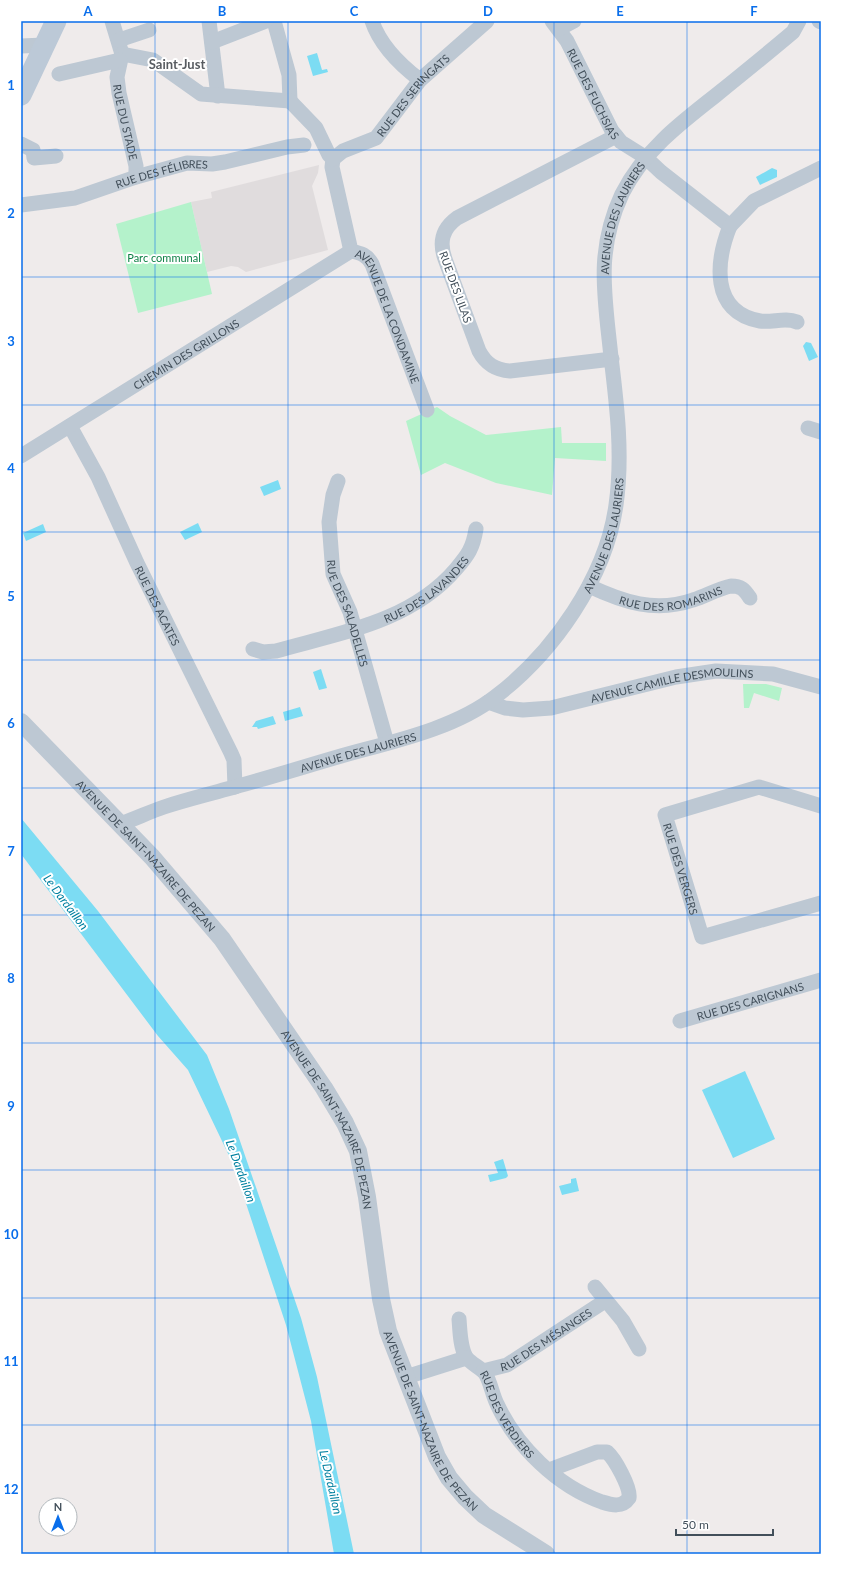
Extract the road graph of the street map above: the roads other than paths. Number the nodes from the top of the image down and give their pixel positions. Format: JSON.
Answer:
{"nodes":[{"id":1,"x":56,"y":21,"type":"edge"},
{"id":2,"x":112,"y":21,"type":"edge"},
{"id":3,"x":209,"y":21,"type":"edge"},
{"id":4,"x":266,"y":21,"type":"edge"},
{"id":5,"x":274,"y":21,"type":"edge"},
{"id":6,"x":372,"y":21,"type":"edge"},
{"id":7,"x":486,"y":21,"type":"edge"},
{"id":8,"x":574,"y":21,"type":"edge"},
{"id":9,"x":798,"y":21,"type":"edge"},
{"id":10,"x":555,"y":25,"type":"edge"},
{"id":11,"x":149,"y":30,"type":"dead end"},
{"id":12,"x":212,"y":42,"type":"junction"},
{"id":13,"x":34,"y":49,"type":"edge"},
{"id":14,"x":120,"y":51,"type":"junction"},
{"id":15,"x":59,"y":74,"type":"dead end"},
{"id":16,"x":420,"y":80,"type":"junction"},
{"id":17,"x":21,"y":95,"type":"edge"},
{"id":18,"x":218,"y":96,"type":"junction"},
{"id":19,"x":290,"y":101,"type":"junction"},
{"id":20,"x":616,"y":136,"type":"junction"},
{"id":21,"x":314,"y":142,"type":"junction"},
{"id":22,"x":21,"y":144,"type":"edge"},
{"id":23,"x":56,"y":156,"type":"dead end"},
{"id":24,"x":645,"y":157,"type":"junction"},
{"id":25,"x":333,"y":160,"type":"junction"},
{"id":26,"x":821,"y":168,"type":"edge"},
{"id":27,"x":136,"y":177,"type":"junction"},
{"id":28,"x":21,"y":205,"type":"edge"},
{"id":29,"x":730,"y":226,"type":"junction"},
{"id":30,"x":351,"y":251,"type":"junction"},
{"id":31,"x":797,"y":322,"type":"dead end"},
{"id":32,"x":612,"y":359,"type":"junction"},
{"id":33,"x":427,"y":410,"type":"dead end"},
{"id":34,"x":70,"y":426,"type":"junction"},
{"id":35,"x":21,"y":456,"type":"edge"},
{"id":36,"x":338,"y":481,"type":"dead end"},
{"id":37,"x":476,"y":529,"type":"dead end"},
{"id":38,"x":588,"y":586,"type":"junction"},
{"id":39,"x":750,"y":598,"type":"dead end"},
{"id":40,"x":354,"y":628,"type":"junction"},
{"id":41,"x":253,"y":648,"type":"dead end"},
{"id":42,"x":507,"y":686,"type":"junction"},
{"id":43,"x":821,"y":687,"type":"edge"},
{"id":44,"x":488,"y":702,"type":"junction"},
{"id":45,"x":523,"y":710,"type":"junction"},
{"id":46,"x":21,"y":722,"type":"edge"},
{"id":47,"x":387,"y":743,"type":"junction"},
{"id":48,"x":234,"y":787,"type":"junction"},
{"id":49,"x":821,"y":806,"type":"edge"},
{"id":50,"x":120,"y":824,"type":"junction"},
{"id":51,"x":821,"y":903,"type":"edge"},
{"id":52,"x":821,"y":980,"type":"edge"},
{"id":53,"x":680,"y":1021,"type":"dead end"},
{"id":54,"x":595,"y":1287,"type":"dead end"},
{"id":55,"x":605,"y":1301,"type":"junction"},
{"id":56,"x":458,"y":1319,"type":"dead end"},
{"id":57,"x":639,"y":1349,"type":"dead end"},
{"id":58,"x":466,"y":1358,"type":"junction"},
{"id":59,"x":483,"y":1371,"type":"junction"},
{"id":60,"x":406,"y":1377,"type":"junction"},
{"id":61,"x":549,"y":1470,"type":"junction"},
{"id":62,"x":546,"y":1554,"type":"edge"}],
"edges":[{"from":1,"to":13,"type":"main road"},
{"from":2,"to":14,"type":"street","name":"RUE DU STADE"},
{"from":3,"to":12,"type":"street"},
{"from":4,"to":12,"type":"street"},
{"from":5,"to":19,"type":"street"},
{"from":6,"to":16,"type":"street"},
{"from":7,"to":16,"type":"street","name":"RUE DES SERINGATS"},
{"from":8,"to":10,"type":"street"},
{"from":9,"to":24,"type":"street","name":"AVENUE DES LAURIERS"},
{"from":10,"to":20,"type":"street","name":"RUE DES FUCHSIAS"},
{"from":11,"to":14,"type":"street"},
{"from":12,"to":18,"type":"street"},
{"from":13,"to":17,"type":"main road"},
{"from":14,"to":15,"type":"street"},
{"from":14,"to":18,"type":"street"},
{"from":14,"to":27,"type":"street","name":"RUE DU STADE"},
{"from":16,"to":25,"type":"street","name":"RUE DES SERINGATS"},
{"from":18,"to":19,"type":"street"},
{"from":19,"to":21,"type":"street","name":"AVENUE DE LA CONDAMINE"},
{"from":20,"to":24,"type":"street","name":"RUE DES FUCHSIAS"},
{"from":20,"to":32,"type":"street","name":"RUE DES LILAS"},
{"from":21,"to":25,"type":"street","name":"AVENUE DE LA CONDAMINE"},
{"from":21,"to":27,"type":"street","name":"RUE DES FÉLIBRES"},
{"from":22,"to":23,"type":"street"},
{"from":24,"to":29,"type":"street","name":"RUE DES FUCHSIAS"},
{"from":24,"to":32,"type":"street","name":"AVENUE DES LAURIERS"},
{"from":25,"to":30,"type":"street","name":"AVENUE DE LA CONDAMINE"},
{"from":26,"to":29,"type":"street"},
{"from":27,"to":28,"type":"street","name":"RUE DES FÉLIBRES"},
{"from":29,"to":31,"type":"street"},
{"from":30,"to":33,"type":"street","name":"AVENUE DE LA CONDAMINE"},
{"from":30,"to":34,"type":"street","name":"CHEMIN DES GRILLONS"},
{"from":32,"to":38,"type":"street","name":"AVENUE DES LAURIERS"},
{"from":34,"to":35,"type":"street","name":"CHEMIN DES GRILLONS"},
{"from":34,"to":48,"type":"street","name":"RUE DES ACATES"},
{"from":36,"to":40,"type":"street","name":"RUE DES SALADELLES"},
{"from":37,"to":40,"type":"street","name":"RUE DES LAVANDES"},
{"from":38,"to":39,"type":"street","name":"RUE DES ROMARINS"},
{"from":38,"to":42,"type":"street","name":"AVENUE DES LAURIERS"},
{"from":40,"to":41,"type":"street","name":"RUE DES LAVANDES"},
{"from":40,"to":47,"type":"street","name":"RUE DES SALADELLES"},
{"from":42,"to":44,"type":"street","name":"AVENUE DES LAURIERS"},
{"from":42,"to":45,"type":"street"},
{"from":43,"to":45,"type":"street","name":"AVENUE CAMILLE DESMOULINS"},
{"from":44,"to":45,"type":"street","name":"AVENUE CAMILLE DESMOULINS"},
{"from":44,"to":47,"type":"street","name":"AVENUE DES LAURIERS"},
{"from":46,"to":50,"type":"street","name":"AVENUE DE SAINT-NAZAIRE DE PEZAN"},
{"from":47,"to":48,"type":"street","name":"AVENUE DES LAURIERS"},
{"from":48,"to":50,"type":"street","name":"AVENUE DES LAURIERS"},
{"from":49,"to":51,"type":"street","name":"RUE DES VERGERS"},
{"from":50,"to":60,"type":"street","name":"AVENUE DE SAINT-NAZAIRE DE PEZAN"},
{"from":52,"to":53,"type":"street","name":"RUE DES CARIGNANS"},
{"from":54,"to":55,"type":"street"},
{"from":55,"to":57,"type":"street"},
{"from":55,"to":59,"type":"street","name":"RUE DES MÉSANGES"},
{"from":56,"to":58,"type":"street"},
{"from":58,"to":59,"type":"street","name":"RUE DES VERDIERS"},
{"from":58,"to":60,"type":"street"},
{"from":59,"to":61,"type":"street","name":"RUE DES VERDIERS"},
{"from":60,"to":62,"type":"street","name":"AVENUE DE SAINT-NAZAIRE DE PEZAN"},
{"from":61,"to":61,"type":"street","name":"RUE DES VERDIERS"}]}
